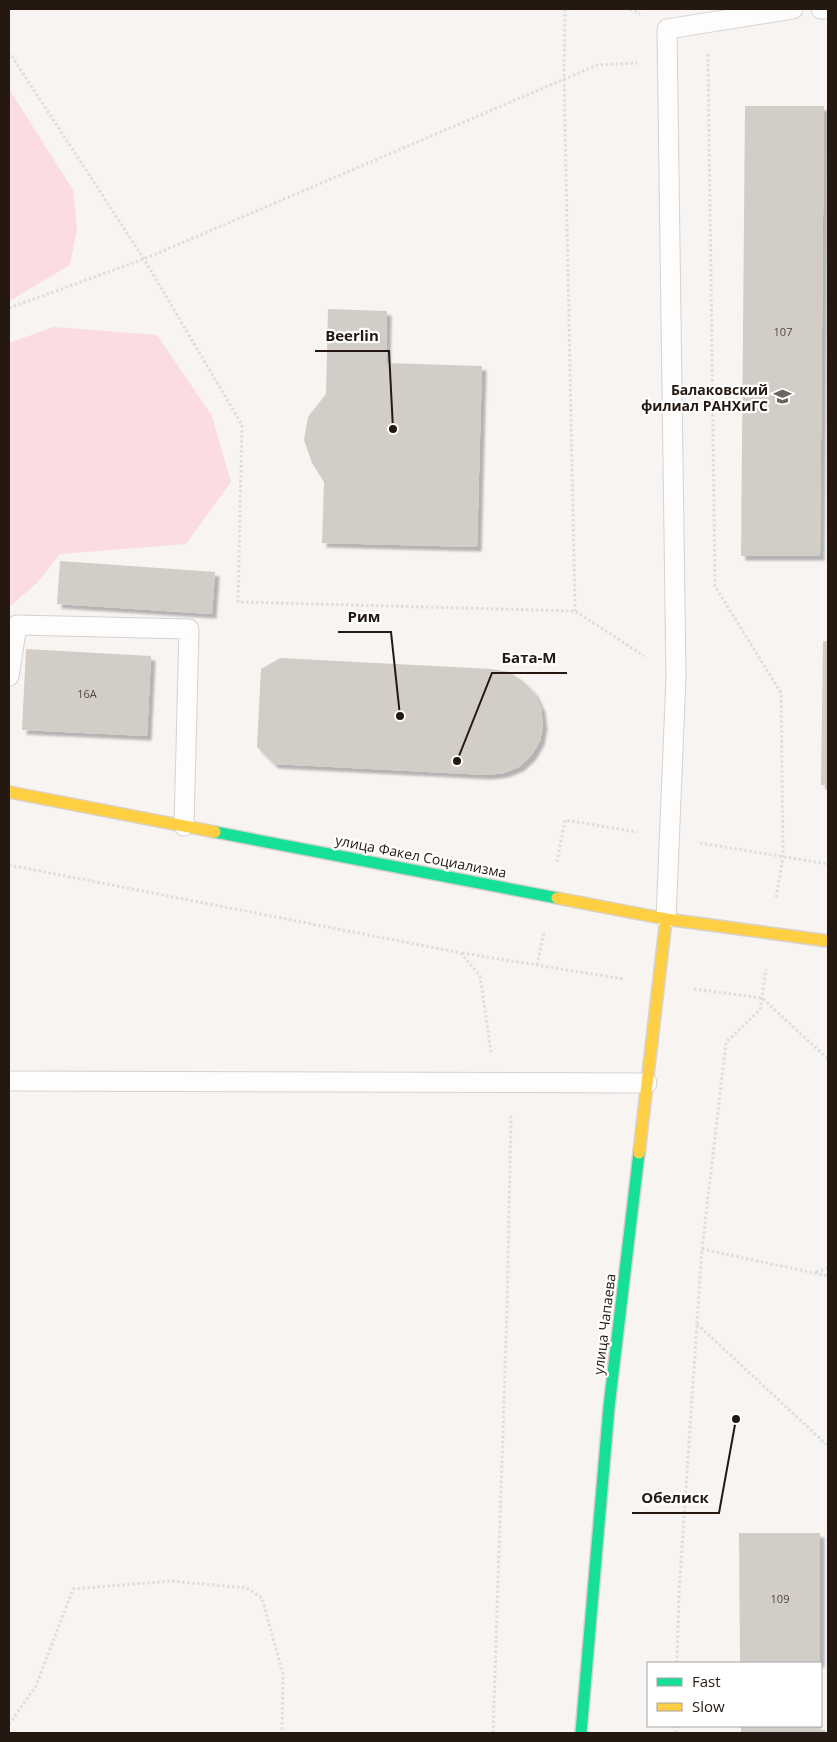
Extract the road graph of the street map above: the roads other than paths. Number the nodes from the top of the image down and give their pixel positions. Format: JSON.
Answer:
{"nodes":[{"id":1,"x":793,"y":9,"type":"edge"},
{"id":2,"x":821,"y":9,"type":"edge"},
{"id":3,"x":828,"y":9,"type":"edge"},
{"id":4,"x":9,"y":676,"type":"edge"},
{"id":5,"x":9,"y":792,"type":"edge"},
{"id":6,"x":184,"y":826,"type":"junction"},
{"id":7,"x":666,"y":919,"type":"junction"},
{"id":8,"x":828,"y":941,"type":"edge"},
{"id":9,"x":9,"y":1081,"type":"edge"},
{"id":10,"x":647,"y":1083,"type":"junction"},
{"id":11,"x":581,"y":1733,"type":"edge"}],
"edges":[{"from":1,"to":7,"type":"lane"},
{"from":2,"to":3,"type":"lane"},
{"from":4,"to":6,"type":"lane"},
{"from":5,"to":6,"type":"main road","name":"улица Факел Социализма"},
{"from":6,"to":7,"type":"main road","name":"улица Факел Социализма"},
{"from":7,"to":8,"type":"main road","name":"улица Факел Социализма"},
{"from":7,"to":10,"type":"main road","name":"улица Чапаева"},
{"from":9,"to":10,"type":"lane"},
{"from":10,"to":11,"type":"main road","name":"улица Чапаева"}]}
